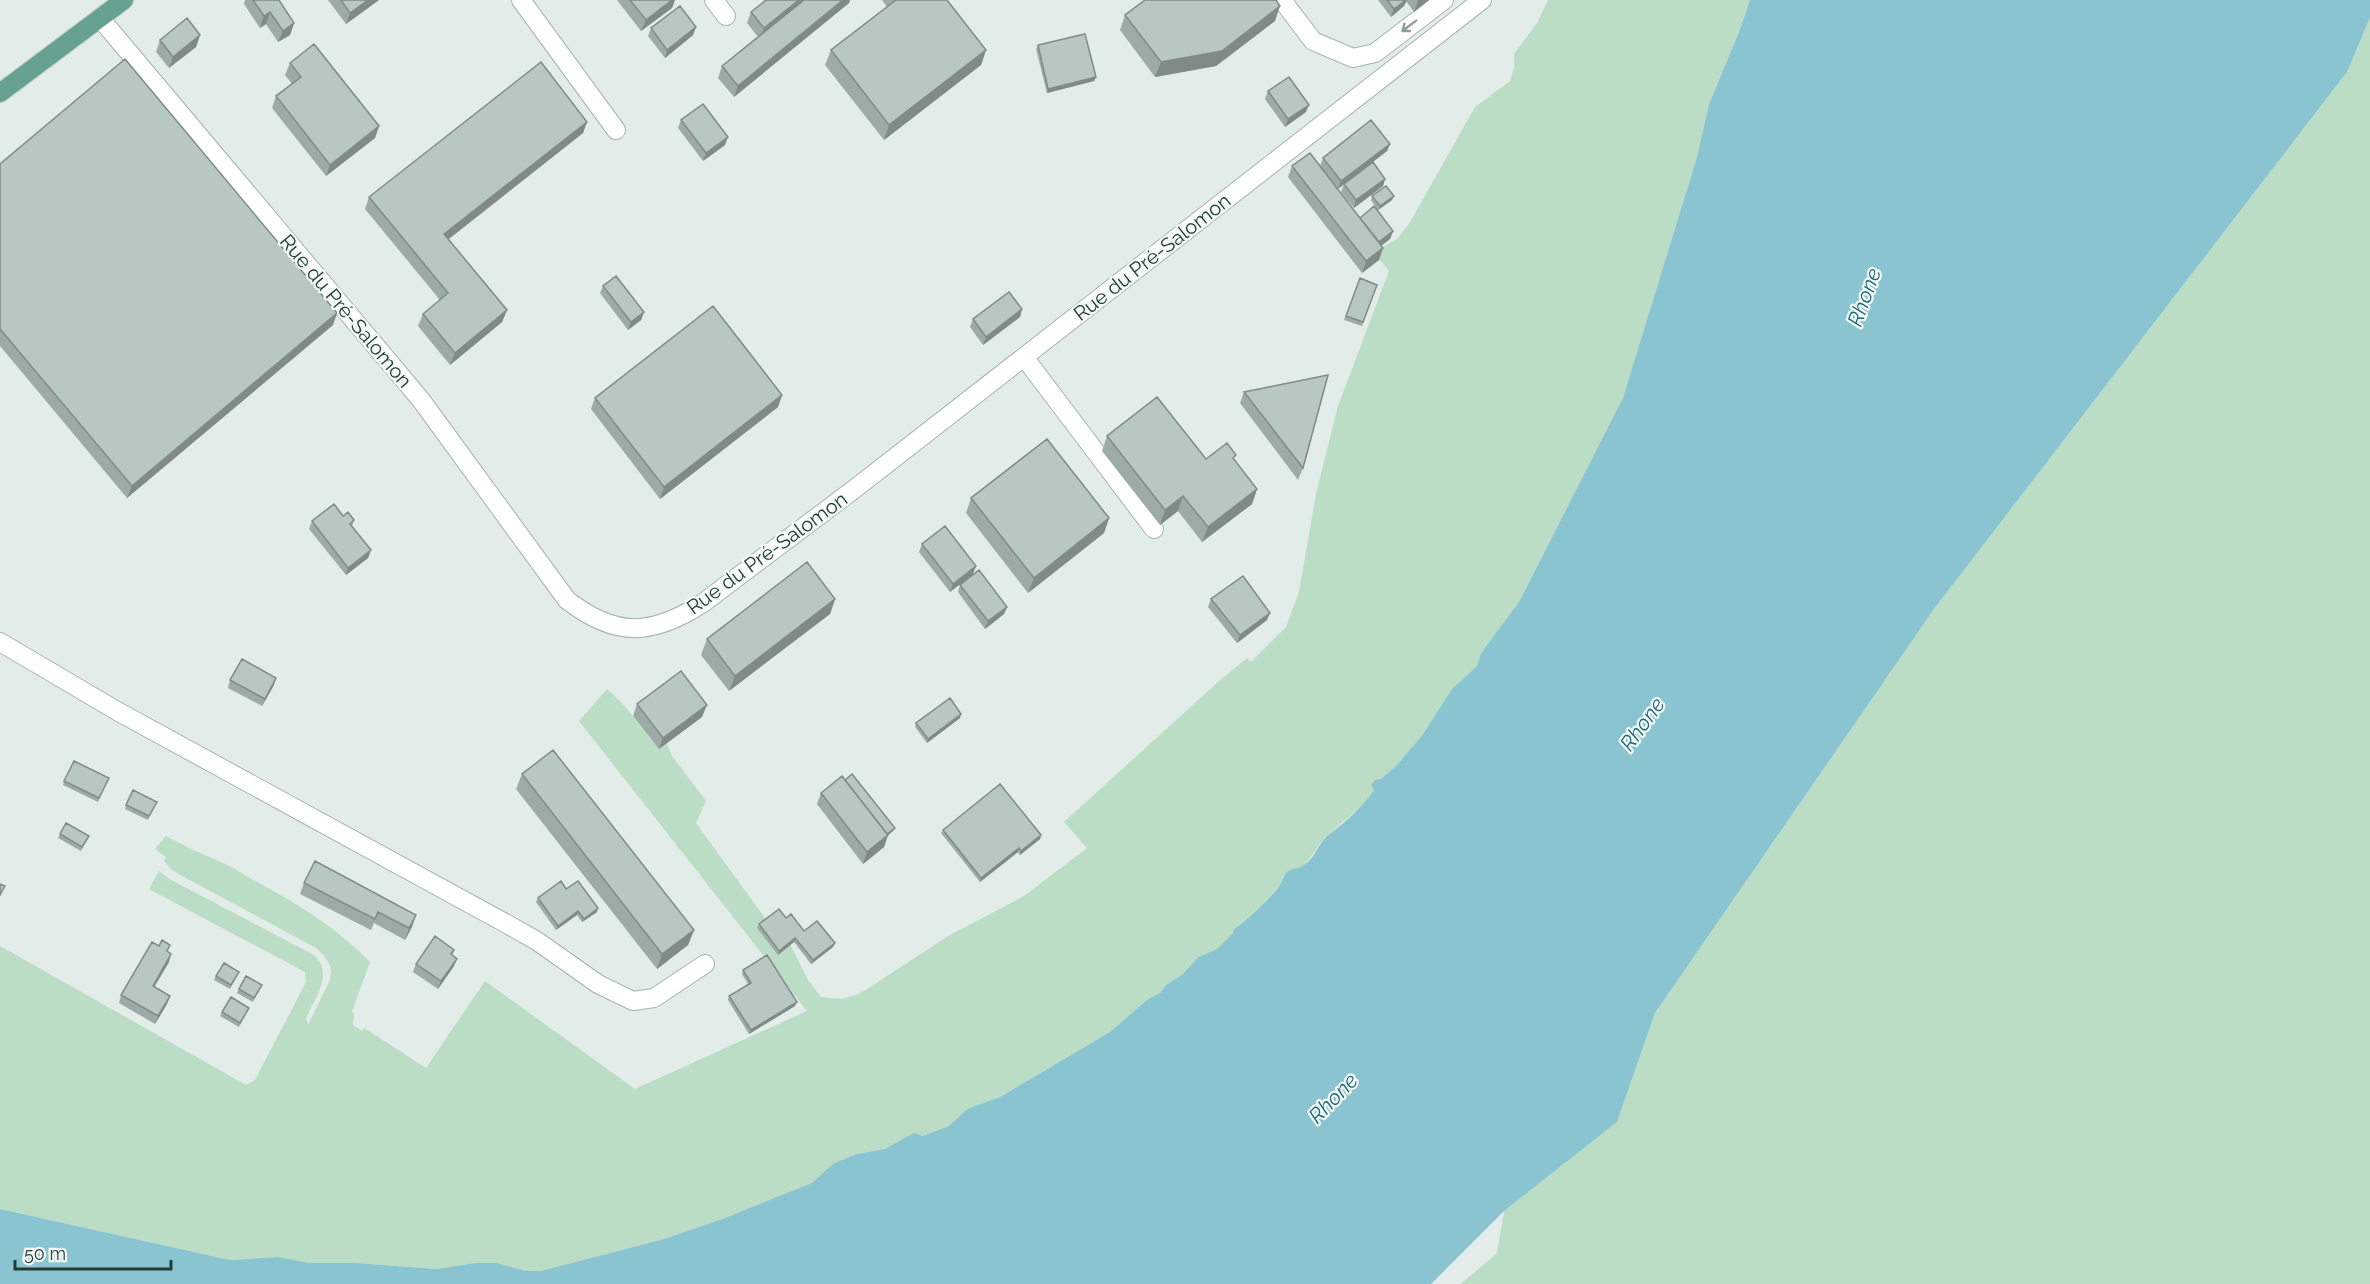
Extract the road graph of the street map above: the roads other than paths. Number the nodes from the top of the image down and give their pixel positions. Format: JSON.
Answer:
{"nodes":[{"id":1,"x":124,"y":0,"type":"edge"},
{"id":2,"x":521,"y":0,"type":"edge"},
{"id":3,"x":714,"y":0,"type":"edge"},
{"id":4,"x":1282,"y":0,"type":"edge"},
{"id":5,"x":1444,"y":0,"type":"edge"},
{"id":6,"x":1482,"y":0,"type":"edge"},
{"id":7,"x":726,"y":16,"type":"dead end"},
{"id":8,"x":100,"y":18,"type":"junction"},
{"id":9,"x":0,"y":93,"type":"edge"},
{"id":10,"x":616,"y":130,"type":"dead end"},
{"id":11,"x":1023,"y":357,"type":"junction"},
{"id":12,"x":1154,"y":529,"type":"dead end"},
{"id":13,"x":0,"y":642,"type":"edge"},
{"id":14,"x":705,"y":964,"type":"dead end"}],
"edges":[{"from":1,"to":8,"type":"main road"},
{"from":2,"to":10,"type":"street"},
{"from":3,"to":7,"type":"street"},
{"from":5,"to":4,"type":"street","one_way":true},
{"from":6,"to":11,"type":"street","name":"Rue du Pré-Salomon"},
{"from":8,"to":9,"type":"main road"},
{"from":8,"to":11,"type":"street","name":"Rue du Pré-Salomon"},
{"from":11,"to":12,"type":"street"},
{"from":13,"to":14,"type":"street"}]}
